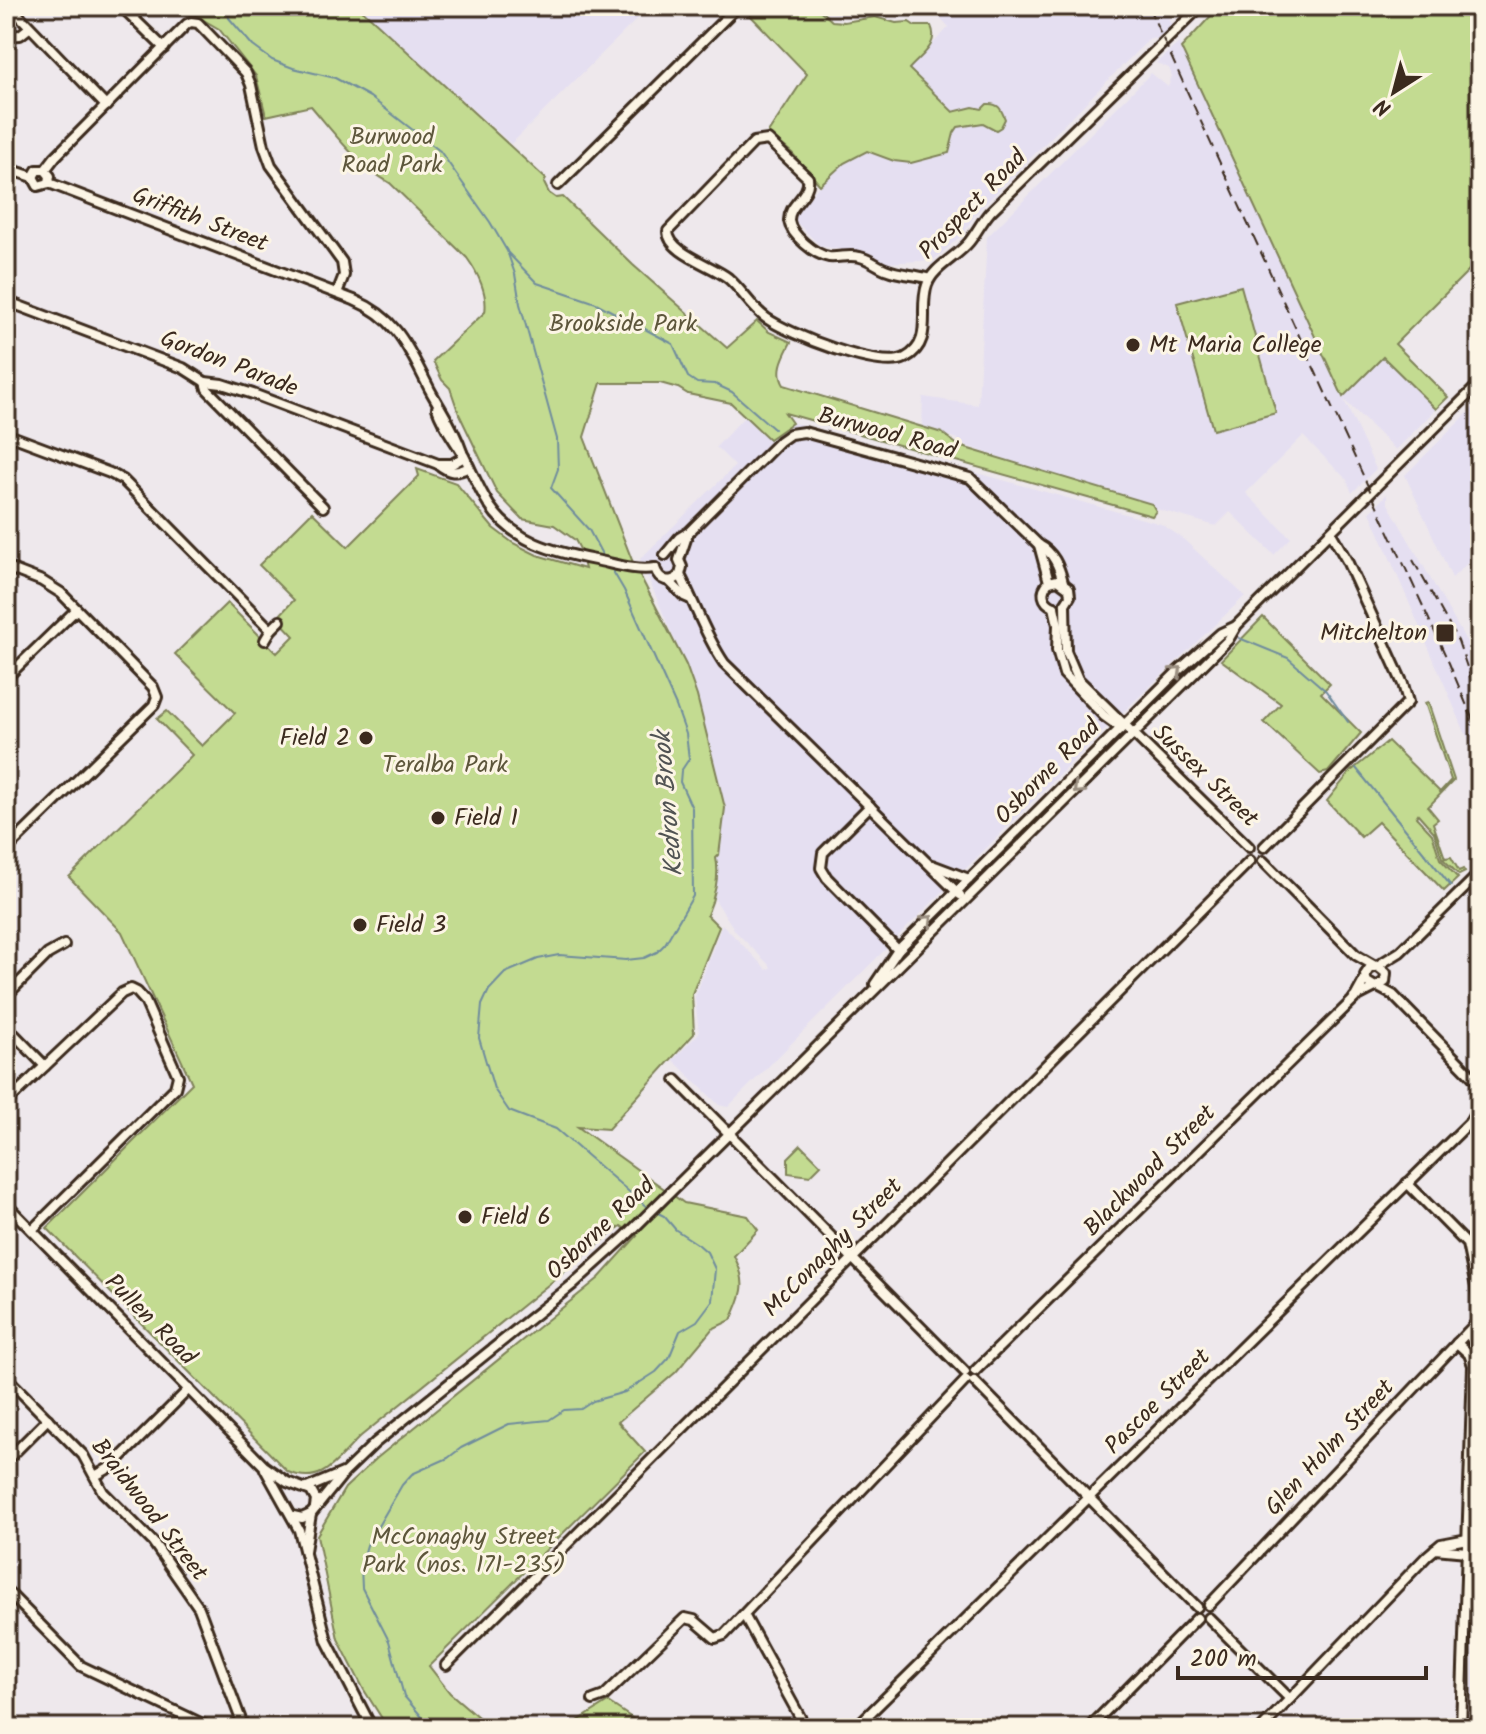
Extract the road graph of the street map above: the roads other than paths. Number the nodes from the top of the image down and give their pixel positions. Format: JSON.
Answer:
{"nodes":[{"id":1,"x":10,"y":6,"type":"edge"},
{"id":2,"x":121,"y":6,"type":"edge"},
{"id":3,"x":738,"y":6,"type":"edge"},
{"id":4,"x":1201,"y":6,"type":"edge"},
{"id":5,"x":29,"y":28,"type":"junction"},
{"id":6,"x":6,"y":36,"type":"edge"},
{"id":7,"x":164,"y":48,"type":"junction"},
{"id":8,"x":106,"y":106,"type":"junction"},
{"id":9,"x":6,"y":168,"type":"edge"},
{"id":10,"x":45,"y":170,"type":"junction"},
{"id":11,"x":33,"y":177,"type":"junction"},
{"id":12,"x":49,"y":183,"type":"junction"},
{"id":13,"x":558,"y":185,"type":"dead end"},
{"id":14,"x":930,"y":279,"type":"junction"},
{"id":15,"x":337,"y":293,"type":"junction"},
{"id":16,"x":6,"y":301,"type":"edge"},
{"id":17,"x":205,"y":382,"type":"junction"},
{"id":18,"x":1480,"y":383,"type":"edge"},
{"id":19,"x":6,"y":434,"type":"edge"},
{"id":20,"x":463,"y":454,"type":"junction"},
{"id":21,"x":438,"y":464,"type":"junction"},
{"id":22,"x":469,"y":467,"type":"junction"},
{"id":23,"x":323,"y":507,"type":"dead end"},
{"id":24,"x":689,"y":532,"type":"junction"},
{"id":25,"x":1331,"y":533,"type":"junction"},
{"id":26,"x":1039,"y":545,"type":"junction"},
{"id":27,"x":665,"y":555,"type":"junction"},
{"id":28,"x":679,"y":560,"type":"junction"},
{"id":29,"x":6,"y":567,"type":"edge"},
{"id":30,"x":655,"y":568,"type":"junction"},
{"id":31,"x":680,"y":575,"type":"junction"},
{"id":32,"x":669,"y":581,"type":"junction"},
{"id":33,"x":1049,"y":582,"type":"junction"},
{"id":34,"x":1063,"y":582,"type":"junction"},
{"id":35,"x":691,"y":599,"type":"junction"},
{"id":36,"x":1065,"y":604,"type":"junction"},
{"id":37,"x":1054,"y":607,"type":"junction"},
{"id":38,"x":76,"y":610,"type":"junction"},
{"id":39,"x":280,"y":621,"type":"dead end"},
{"id":40,"x":1237,"y":625,"type":"junction"},
{"id":41,"x":271,"y":630,"type":"junction"},
{"id":42,"x":265,"y":640,"type":"dead end"},
{"id":43,"x":6,"y":678,"type":"edge"},
{"id":44,"x":1122,"y":726,"type":"junction"},
{"id":45,"x":1134,"y":734,"type":"junction"},
{"id":46,"x":870,"y":806,"type":"junction"},
{"id":47,"x":1249,"y":847,"type":"junction"},
{"id":48,"x":1264,"y":847,"type":"junction"},
{"id":49,"x":6,"y":850,"type":"edge"},
{"id":50,"x":1250,"y":861,"type":"junction"},
{"id":51,"x":1263,"y":861,"type":"junction"},
{"id":52,"x":932,"y":865,"type":"junction"},
{"id":53,"x":1480,"y":873,"type":"edge"},
{"id":54,"x":969,"y":879,"type":"junction"},
{"id":55,"x":957,"y":891,"type":"junction"},
{"id":56,"x":966,"y":901,"type":"junction"},
{"id":57,"x":64,"y":945,"type":"dead end"},
{"id":58,"x":898,"y":950,"type":"junction"},
{"id":59,"x":1400,"y":952,"type":"junction"},
{"id":60,"x":1356,"y":955,"type":"junction"},
{"id":61,"x":1376,"y":966,"type":"junction"},
{"id":62,"x":1365,"y":977,"type":"junction"},
{"id":63,"x":1386,"y":977,"type":"junction"},
{"id":64,"x":1377,"y":987,"type":"junction"},
{"id":65,"x":868,"y":994,"type":"junction"},
{"id":66,"x":1393,"y":995,"type":"junction"},
{"id":67,"x":6,"y":996,"type":"edge"},
{"id":68,"x":1354,"y":999,"type":"junction"},
{"id":69,"x":6,"y":1026,"type":"edge"},
{"id":70,"x":45,"y":1066,"type":"junction"},
{"id":71,"x":676,"y":1080,"type":"dead end"},
{"id":72,"x":1480,"y":1096,"type":"edge"},
{"id":73,"x":6,"y":1103,"type":"edge"},
{"id":74,"x":729,"y":1134,"type":"junction"},
{"id":75,"x":1407,"y":1183,"type":"junction"},
{"id":76,"x":6,"y":1204,"type":"edge"},
{"id":77,"x":32,"y":1230,"type":"junction"},
{"id":78,"x":851,"y":1258,"type":"junction"},
{"id":79,"x":1480,"y":1306,"type":"edge"},
{"id":80,"x":1480,"y":1319,"type":"edge"},
{"id":81,"x":1467,"y":1333,"type":"junction"},
{"id":82,"x":1457,"y":1343,"type":"junction"},
{"id":83,"x":1473,"y":1366,"type":"junction"},
{"id":84,"x":970,"y":1376,"type":"junction"},
{"id":85,"x":9,"y":1380,"type":"dead end"},
{"id":86,"x":189,"y":1389,"type":"junction"},
{"id":87,"x":48,"y":1419,"type":"junction"},
{"id":88,"x":6,"y":1461,"type":"edge"},
{"id":89,"x":264,"y":1466,"type":"junction"},
{"id":90,"x":344,"y":1473,"type":"junction"},
{"id":91,"x":95,"y":1476,"type":"junction"},
{"id":92,"x":302,"y":1488,"type":"junction"},
{"id":93,"x":1089,"y":1498,"type":"junction"},
{"id":94,"x":285,"y":1503,"type":"junction"},
{"id":95,"x":313,"y":1512,"type":"junction"},
{"id":96,"x":293,"y":1516,"type":"junction"},
{"id":97,"x":1467,"y":1539,"type":"junction"},
{"id":98,"x":1435,"y":1549,"type":"junction"},
{"id":99,"x":305,"y":1551,"type":"junction"},
{"id":100,"x":1467,"y":1552,"type":"junction"},
{"id":101,"x":6,"y":1590,"type":"edge"},
{"id":102,"x":1209,"y":1605,"type":"junction"},
{"id":103,"x":1197,"y":1607,"type":"junction"},
{"id":104,"x":744,"y":1615,"type":"junction"},
{"id":105,"x":1197,"y":1618,"type":"junction"},
{"id":106,"x":1209,"y":1618,"type":"junction"},
{"id":107,"x":446,"y":1665,"type":"dead end"},
{"id":108,"x":1290,"y":1699,"type":"junction"},
{"id":109,"x":593,"y":1700,"type":"dead end"},
{"id":110,"x":1461,"y":1726,"type":"edge"},
{"id":111,"x":211,"y":1728,"type":"edge"},
{"id":112,"x":244,"y":1728,"type":"edge"},
{"id":113,"x":372,"y":1728,"type":"edge"},
{"id":114,"x":806,"y":1728,"type":"edge"},
{"id":115,"x":855,"y":1728,"type":"edge"},
{"id":116,"x":1089,"y":1728,"type":"edge"},
{"id":117,"x":1262,"y":1728,"type":"edge"},
{"id":118,"x":1436,"y":1728,"type":"edge"}],
"edges":[{"from":1,"to":5,"type":"street"},
{"from":2,"to":7,"type":"street"},
{"from":3,"to":13,"type":"street"},
{"from":4,"to":14,"type":"street","name":"Prospect Road"},
{"from":5,"to":6,"type":"street"},
{"from":5,"to":8,"type":"street"},
{"from":7,"to":8,"type":"street"},
{"from":7,"to":15,"type":"street"},
{"from":8,"to":10,"type":"street"},
{"from":9,"to":11,"type":"street"},
{"from":10,"to":11,"type":"street"},
{"from":10,"to":12,"type":"street"},
{"from":11,"to":12,"type":"street"},
{"from":12,"to":15,"type":"street","name":"Griffith Street"},
{"from":14,"to":14,"type":"street","name":"Prospect Road"},
{"from":15,"to":20,"type":"street"},
{"from":16,"to":17,"type":"street","name":"Gordon Parade"},
{"from":17,"to":21,"type":"street","name":"Gordon Parade"},
{"from":17,"to":23,"type":"street"},
{"from":18,"to":25,"type":"street","name":"Osborne Road"},
{"from":19,"to":41,"type":"street"},
{"from":20,"to":21,"type":"street"},
{"from":20,"to":22,"type":"street"},
{"from":21,"to":22,"type":"street","name":"Gordon Parade"},
{"from":22,"to":30,"type":"street"},
{"from":24,"to":26,"type":"street","name":"Burwood Road"},
{"from":24,"to":27,"type":"street","name":"Burwood Road"},
{"from":24,"to":28,"type":"street"},
{"from":25,"to":40,"type":"street","name":"Osborne Road"},
{"from":25,"to":48,"type":"street"},
{"from":26,"to":33,"type":"street"},
{"from":26,"to":34,"type":"street","name":"Burwood Road"},
{"from":27,"to":28,"type":"street"},
{"from":27,"to":30,"type":"street"},
{"from":28,"to":31,"type":"street"},
{"from":29,"to":38,"type":"street"},
{"from":30,"to":32,"type":"street"},
{"from":31,"to":32,"type":"street"},
{"from":31,"to":35,"type":"street"},
{"from":32,"to":35,"type":"street"},
{"from":33,"to":34,"type":"street"},
{"from":33,"to":37,"type":"street"},
{"from":34,"to":36,"type":"street"},
{"from":35,"to":46,"type":"street"},
{"from":36,"to":37,"type":"street"},
{"from":36,"to":44,"type":"street"},
{"from":37,"to":44,"type":"street"},
{"from":38,"to":43,"type":"street"},
{"from":38,"to":49,"type":"street"},
{"from":39,"to":41,"type":"street"},
{"from":44,"to":40,"type":"street","name":"Osborne Road","one_way":true},
{"from":40,"to":45,"type":"street","name":"Osborne Road"},
{"from":41,"to":42,"type":"street"},
{"from":44,"to":45,"type":"street"},
{"from":44,"to":54,"type":"street","name":"Osborne Road"},
{"from":45,"to":47,"type":"street","name":"Sussex Street"},
{"from":45,"to":56,"type":"street","name":"Osborne Road","one_way":true},
{"from":46,"to":52,"type":"street"},
{"from":46,"to":58,"type":"street"},
{"from":47,"to":48,"type":"street"},
{"from":47,"to":50,"type":"street"},
{"from":48,"to":51,"type":"street"},
{"from":50,"to":51,"type":"street"},
{"from":50,"to":78,"type":"street","name":"McConaghy Street"},
{"from":51,"to":60,"type":"street"},
{"from":52,"to":54,"type":"street"},
{"from":52,"to":55,"type":"street"},
{"from":53,"to":59,"type":"street"},
{"from":54,"to":55,"type":"street","name":"Osborne Road"},
{"from":55,"to":56,"type":"street"},
{"from":58,"to":55,"type":"street","name":"Osborne Road","one_way":true},
{"from":56,"to":65,"type":"street","name":"Osborne Road"},
{"from":57,"to":67,"type":"street"},
{"from":58,"to":65,"type":"street","name":"Osborne Road"},
{"from":59,"to":61,"type":"street"},
{"from":59,"to":63,"type":"street"},
{"from":60,"to":61,"type":"street"},
{"from":60,"to":62,"type":"street"},
{"from":61,"to":62,"type":"street"},
{"from":61,"to":63,"type":"street"},
{"from":62,"to":64,"type":"street"},
{"from":62,"to":68,"type":"street","name":"Blackwood Street"},
{"from":63,"to":64,"type":"street"},
{"from":63,"to":66,"type":"street"},
{"from":64,"to":66,"type":"street"},
{"from":64,"to":68,"type":"street","name":"Blackwood Street"},
{"from":65,"to":74,"type":"street","name":"Osborne Road"},
{"from":66,"to":72,"type":"street","name":"Pascoe Street"},
{"from":68,"to":84,"type":"street","name":"Blackwood Street"},
{"from":69,"to":70,"type":"street"},
{"from":70,"to":73,"type":"street"},
{"from":70,"to":77,"type":"street"},
{"from":71,"to":74,"type":"street"},
{"from":72,"to":75,"type":"street","name":"Pascoe Street"},
{"from":74,"to":78,"type":"street"},
{"from":74,"to":90,"type":"street","name":"Osborne Road"},
{"from":75,"to":79,"type":"street"},
{"from":75,"to":93,"type":"street","name":"Pascoe Street"},
{"from":76,"to":77,"type":"street","name":"Pullen Road"},
{"from":77,"to":86,"type":"street","name":"Pullen Road"},
{"from":78,"to":84,"type":"street"},
{"from":78,"to":107,"type":"street","name":"McConaghy Street"},
{"from":80,"to":81,"type":"street","name":"Glen Holm Street"},
{"from":81,"to":82,"type":"street","name":"Glen Holm Street"},
{"from":81,"to":83,"type":"street"},
{"from":82,"to":83,"type":"street"},
{"from":82,"to":102,"type":"street","name":"Glen Holm Street"},
{"from":83,"to":97,"type":"street"},
{"from":84,"to":93,"type":"street"},
{"from":84,"to":104,"type":"street","name":"Blackwood Street"},
{"from":85,"to":87,"type":"street","name":"Braidwood Street"},
{"from":86,"to":89,"type":"street","name":"Pullen Road"},
{"from":86,"to":91,"type":"street"},
{"from":87,"to":88,"type":"street"},
{"from":87,"to":91,"type":"street","name":"Braidwood Street"},
{"from":89,"to":92,"type":"street","name":"Pullen Road"},
{"from":89,"to":94,"type":"street","name":"Pullen Road"},
{"from":90,"to":92,"type":"street","name":"Osborne Road"},
{"from":90,"to":95,"type":"street","name":"Osborne Road"},
{"from":91,"to":112,"type":"street","name":"Braidwood Street"},
{"from":92,"to":94,"type":"street"},
{"from":92,"to":95,"type":"street"},
{"from":93,"to":103,"type":"street"},
{"from":93,"to":115,"type":"street","name":"Pascoe Street"},
{"from":94,"to":96,"type":"street"},
{"from":95,"to":96,"type":"street"},
{"from":95,"to":99,"type":"street"},
{"from":96,"to":99,"type":"street"},
{"from":97,"to":98,"type":"street"},
{"from":97,"to":100,"type":"street"},
{"from":98,"to":100,"type":"street"},
{"from":98,"to":108,"type":"street"},
{"from":99,"to":113,"type":"street"},
{"from":100,"to":110,"type":"street"},
{"from":101,"to":111,"type":"street"},
{"from":102,"to":103,"type":"street"},
{"from":102,"to":106,"type":"street"},
{"from":103,"to":105,"type":"street"},
{"from":104,"to":109,"type":"street","name":"Blackwood Street"},
{"from":104,"to":114,"type":"street"},
{"from":105,"to":106,"type":"street"},
{"from":105,"to":116,"type":"street"},
{"from":106,"to":108,"type":"street"},
{"from":108,"to":117,"type":"street"},
{"from":110,"to":118,"type":"street"}]}
